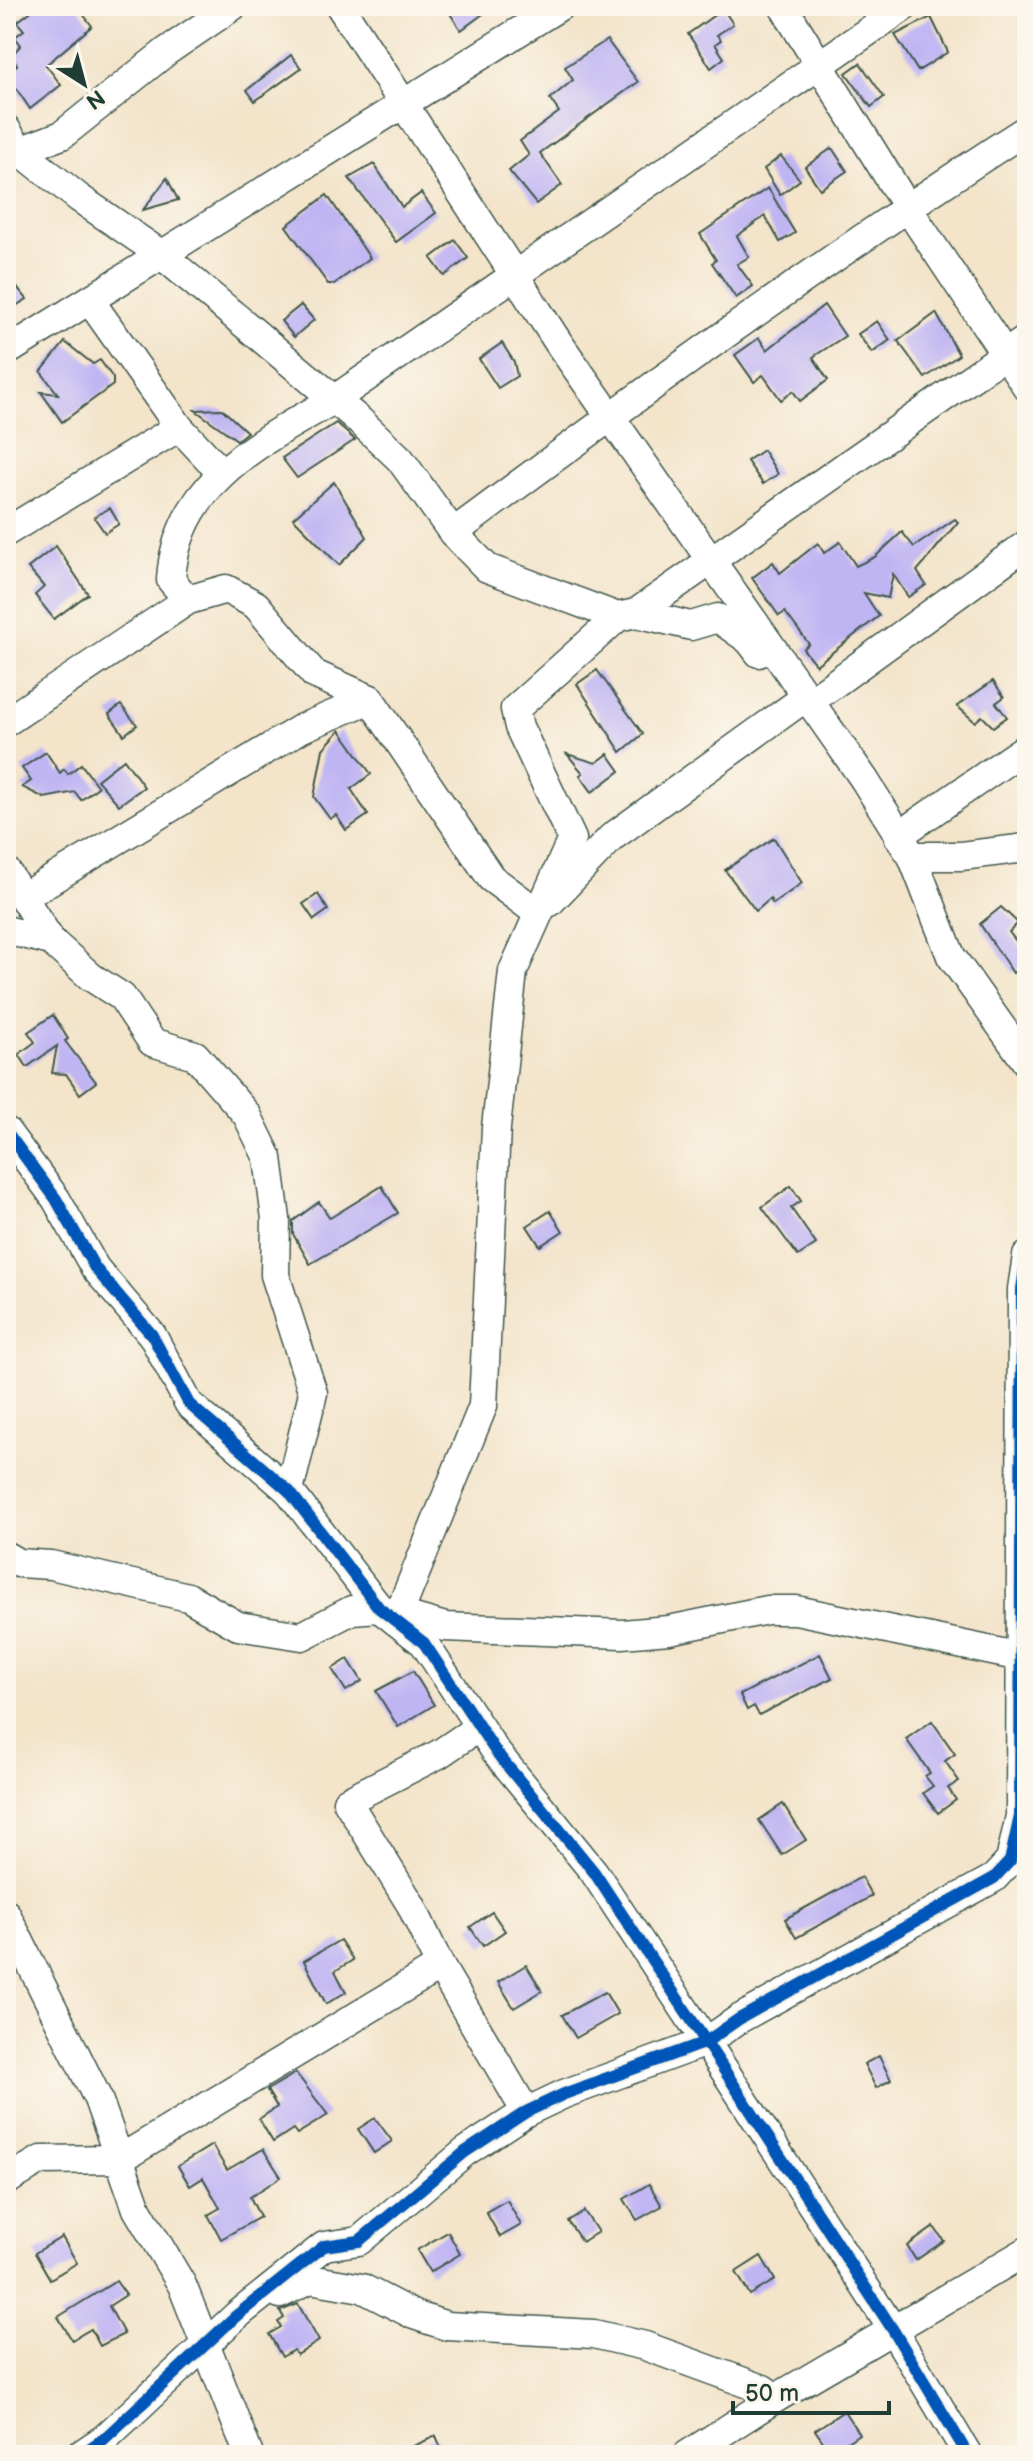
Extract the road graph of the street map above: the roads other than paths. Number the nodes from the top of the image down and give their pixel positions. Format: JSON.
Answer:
{"nodes":[{"id":1,"x":233,"y":6,"type":"edge"},
{"id":2,"x":340,"y":6,"type":"edge"},
{"id":3,"x":560,"y":6,"type":"edge"},
{"id":4,"x":783,"y":6,"type":"edge"},
{"id":5,"x":905,"y":6,"type":"edge"},
{"id":6,"x":819,"y":64,"type":"junction"},
{"id":7,"x":403,"y":104,"type":"junction"},
{"id":8,"x":1027,"y":129,"type":"edge"},
{"id":9,"x":11,"y":145,"type":"edge"},
{"id":10,"x":907,"y":207,"type":"junction"},
{"id":11,"x":162,"y":255,"type":"junction"},
{"id":12,"x":513,"y":273,"type":"junction"},
{"id":13,"x":91,"y":302,"type":"junction"},
{"id":14,"x":1016,"y":346,"type":"edge"},
{"id":15,"x":6,"y":352,"type":"edge"},
{"id":16,"x":1027,"y":387,"type":"edge"},
{"id":17,"x":335,"y":399,"type":"junction"},
{"id":18,"x":610,"y":416,"type":"junction"},
{"id":19,"x":179,"y":427,"type":"junction"},
{"id":20,"x":222,"y":473,"type":"junction"},
{"id":21,"x":6,"y":532,"type":"edge"},
{"id":22,"x":453,"y":533,"type":"junction"},
{"id":23,"x":1027,"y":544,"type":"edge"},
{"id":24,"x":709,"y":560,"type":"junction"},
{"id":25,"x":188,"y":600,"type":"junction"},
{"id":26,"x":627,"y":615,"type":"junction"},
{"id":27,"x":370,"y":699,"type":"junction"},
{"id":28,"x":804,"y":702,"type":"junction"},
{"id":29,"x":6,"y":722,"type":"edge"},
{"id":30,"x":1027,"y":747,"type":"edge"},
{"id":31,"x":905,"y":846,"type":"junction"},
{"id":32,"x":1027,"y":848,"type":"edge"},
{"id":33,"x":6,"y":871,"type":"edge"},
{"id":34,"x":23,"y":897,"type":"junction"},
{"id":35,"x":538,"y":913,"type":"junction"},
{"id":36,"x":6,"y":930,"type":"edge"},
{"id":37,"x":51,"y":941,"type":"junction"},
{"id":38,"x":1026,"y":1061,"type":"edge"},
{"id":39,"x":6,"y":1131,"type":"edge"},
{"id":40,"x":1027,"y":1256,"type":"edge"},
{"id":41,"x":289,"y":1491,"type":"junction"},
{"id":42,"x":6,"y":1556,"type":"edge"},
{"id":43,"x":390,"y":1614,"type":"junction"},
{"id":44,"x":1021,"y":1657,"type":"junction"},
{"id":45,"x":479,"y":1727,"type":"junction"},
{"id":46,"x":1023,"y":1815,"type":"edge"},
{"id":47,"x":6,"y":1914,"type":"edge"},
{"id":48,"x":440,"y":1966,"type":"junction"},
{"id":49,"x":706,"y":2042,"type":"junction"},
{"id":50,"x":526,"y":2112,"type":"junction"},
{"id":51,"x":120,"y":2159,"type":"junction"},
{"id":52,"x":6,"y":2181,"type":"edge"},
{"id":53,"x":1027,"y":2251,"type":"edge"},
{"id":54,"x":236,"y":2316,"type":"junction"},
{"id":55,"x":893,"y":2330,"type":"junction"},
{"id":56,"x":207,"y":2344,"type":"junction"},
{"id":57,"x":776,"y":2398,"type":"junction"},
{"id":58,"x":102,"y":2447,"type":"edge"},
{"id":59,"x":80,"y":2455,"type":"edge"},
{"id":60,"x":249,"y":2455,"type":"edge"},
{"id":61,"x":687,"y":2455,"type":"edge"},
{"id":62,"x":968,"y":2455,"type":"edge"}],
"edges":[{"from":1,"to":9,"type":"street"},
{"from":2,"to":7,"type":"street"},
{"from":3,"to":7,"type":"street"},
{"from":4,"to":6,"type":"street"},
{"from":5,"to":6,"type":"street"},
{"from":6,"to":10,"type":"street"},
{"from":6,"to":12,"type":"street"},
{"from":7,"to":11,"type":"street"},
{"from":7,"to":12,"type":"street"},
{"from":8,"to":10,"type":"street"},
{"from":9,"to":11,"type":"street"},
{"from":10,"to":14,"type":"street"},
{"from":10,"to":18,"type":"street"},
{"from":11,"to":13,"type":"street"},
{"from":11,"to":17,"type":"street"},
{"from":12,"to":17,"type":"street"},
{"from":12,"to":18,"type":"street"},
{"from":13,"to":15,"type":"street"},
{"from":13,"to":19,"type":"street"},
{"from":14,"to":16,"type":"street"},
{"from":14,"to":24,"type":"street"},
{"from":17,"to":20,"type":"street"},
{"from":17,"to":22,"type":"street"},
{"from":18,"to":22,"type":"street"},
{"from":18,"to":24,"type":"street"},
{"from":19,"to":20,"type":"street"},
{"from":19,"to":21,"type":"street"},
{"from":20,"to":25,"type":"street"},
{"from":22,"to":26,"type":"street"},
{"from":23,"to":28,"type":"street"},
{"from":24,"to":26,"type":"street"},
{"from":24,"to":28,"type":"street"},
{"from":25,"to":27,"type":"street"},
{"from":25,"to":29,"type":"street"},
{"from":26,"to":28,"type":"street"},
{"from":26,"to":35,"type":"street"},
{"from":27,"to":34,"type":"street"},
{"from":27,"to":35,"type":"street"},
{"from":28,"to":31,"type":"street"},
{"from":28,"to":35,"type":"street"},
{"from":30,"to":31,"type":"street"},
{"from":31,"to":32,"type":"street"},
{"from":31,"to":38,"type":"street"},
{"from":33,"to":34,"type":"street"},
{"from":34,"to":37,"type":"street"},
{"from":35,"to":43,"type":"street"},
{"from":36,"to":37,"type":"street"},
{"from":37,"to":41,"type":"street"},
{"from":39,"to":41,"type":"street"},
{"from":40,"to":44,"type":"street"},
{"from":41,"to":43,"type":"street"},
{"from":42,"to":43,"type":"street"},
{"from":43,"to":44,"type":"street"},
{"from":43,"to":45,"type":"street"},
{"from":44,"to":46,"type":"street"},
{"from":45,"to":48,"type":"street"},
{"from":45,"to":49,"type":"street"},
{"from":46,"to":49,"type":"street"},
{"from":47,"to":51,"type":"street"},
{"from":48,"to":50,"type":"street"},
{"from":48,"to":51,"type":"street"},
{"from":49,"to":50,"type":"street"},
{"from":49,"to":55,"type":"street"},
{"from":50,"to":54,"type":"street"},
{"from":51,"to":52,"type":"street"},
{"from":51,"to":56,"type":"street"},
{"from":53,"to":55,"type":"street"},
{"from":54,"to":56,"type":"street"},
{"from":54,"to":57,"type":"street"},
{"from":55,"to":57,"type":"street"},
{"from":55,"to":62,"type":"street"},
{"from":56,"to":58,"type":"street"},
{"from":56,"to":60,"type":"street"},
{"from":57,"to":61,"type":"street"},
{"from":58,"to":59,"type":"street"}]}
